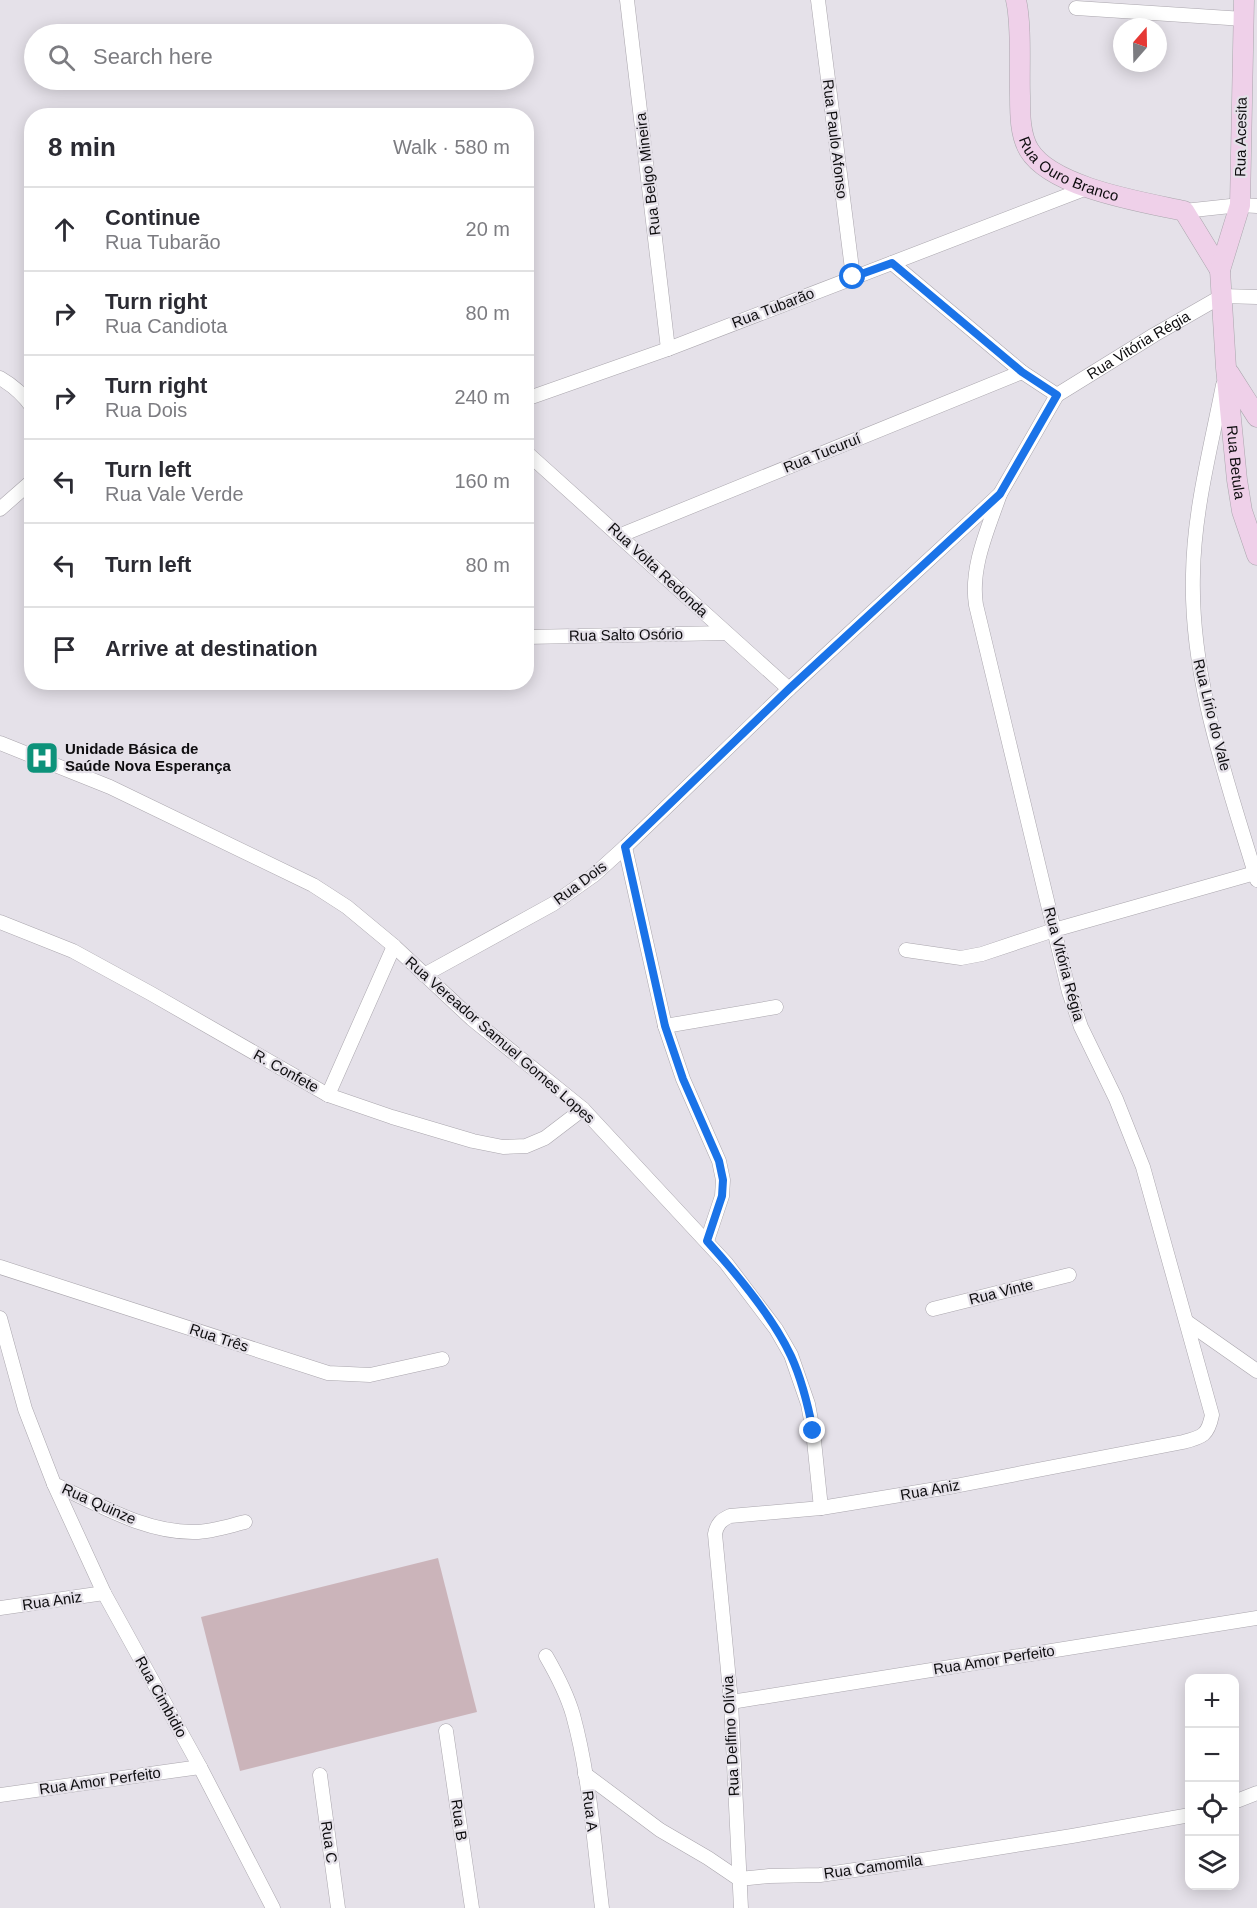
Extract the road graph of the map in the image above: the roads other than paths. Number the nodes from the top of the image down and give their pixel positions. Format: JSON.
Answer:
{"nodes":[{"id":1,"x":627,"y":0,"type":"edge"},
{"id":2,"x":818,"y":0,"type":"edge"},
{"id":3,"x":1016,"y":0,"type":"edge"},
{"id":4,"x":1076,"y":8,"type":"dead end"},
{"id":5,"x":1248,"y":13,"type":"edge"},
{"id":6,"x":1087,"y":188,"type":"junction"},
{"id":7,"x":1249,"y":206,"type":"edge"},
{"id":8,"x":1184,"y":211,"type":"junction"},
{"id":9,"x":892,"y":263,"type":"junction"},
{"id":10,"x":1220,"y":270,"type":"junction"},
{"id":11,"x":853,"y":277,"type":"junction"},
{"id":12,"x":1222,"y":296,"type":"junction"},
{"id":13,"x":1257,"y":297,"type":"edge"},
{"id":14,"x":668,"y":349,"type":"junction"},
{"id":15,"x":1226,"y":368,"type":"junction"},
{"id":16,"x":1022,"y":372,"type":"junction"},
{"id":17,"x":0,"y":378,"type":"edge"},
{"id":18,"x":1057,"y":395,"type":"junction"},
{"id":19,"x":24,"y":396,"type":"edge"},
{"id":20,"x":534,"y":396,"type":"edge"},
{"id":21,"x":1257,"y":417,"type":"edge"},
{"id":22,"x":534,"y":459,"type":"edge"},
{"id":23,"x":24,"y":488,"type":"edge"},
{"id":24,"x":1000,"y":494,"type":"junction"},
{"id":25,"x":0,"y":509,"type":"edge"},
{"id":26,"x":621,"y":535,"type":"junction"},
{"id":27,"x":1257,"y":555,"type":"edge"},
{"id":28,"x":726,"y":633,"type":"junction"},
{"id":29,"x":534,"y":637,"type":"edge"},
{"id":30,"x":789,"y":689,"type":"junction"},
{"id":31,"x":0,"y":743,"type":"edge"},
{"id":32,"x":625,"y":847,"type":"junction"},
{"id":33,"x":1256,"y":876,"type":"edge"},
{"id":34,"x":0,"y":922,"type":"edge"},
{"id":35,"x":1054,"y":930,"type":"junction"},
{"id":36,"x":394,"y":946,"type":"junction"},
{"id":37,"x":906,"y":950,"type":"dead end"},
{"id":38,"x":424,"y":975,"type":"junction"},
{"id":39,"x":776,"y":1007,"type":"dead end"},
{"id":40,"x":665,"y":1026,"type":"junction"},
{"id":41,"x":328,"y":1095,"type":"junction"},
{"id":42,"x":583,"y":1109,"type":"junction"},
{"id":43,"x":707,"y":1241,"type":"junction"},
{"id":44,"x":0,"y":1267,"type":"edge"},
{"id":45,"x":1069,"y":1275,"type":"dead end"},
{"id":46,"x":933,"y":1309,"type":"dead end"},
{"id":47,"x":0,"y":1318,"type":"edge"},
{"id":48,"x":1187,"y":1322,"type":"junction"},
{"id":49,"x":442,"y":1359,"type":"dead end"},
{"id":50,"x":1257,"y":1371,"type":"edge"},
{"id":51,"x":1184,"y":1442,"type":"joint"},
{"id":52,"x":54,"y":1485,"type":"junction"},
{"id":53,"x":821,"y":1508,"type":"junction"},
{"id":54,"x":245,"y":1522,"type":"dead end"},
{"id":55,"x":717,"y":1564,"type":"joint"},
{"id":56,"x":104,"y":1593,"type":"junction"},
{"id":57,"x":0,"y":1608,"type":"edge"},
{"id":58,"x":1257,"y":1618,"type":"edge"},
{"id":59,"x":546,"y":1656,"type":"dead end"},
{"id":60,"x":731,"y":1702,"type":"junction"},
{"id":61,"x":446,"y":1731,"type":"dead end"},
{"id":62,"x":200,"y":1767,"type":"junction"},
{"id":63,"x":585,"y":1774,"type":"junction"},
{"id":64,"x":320,"y":1775,"type":"dead end"},
{"id":65,"x":1257,"y":1793,"type":"edge"},
{"id":66,"x":0,"y":1795,"type":"edge"},
{"id":67,"x":1239,"y":1800,"type":"edge"},
{"id":68,"x":1185,"y":1816,"type":"edge"},
{"id":69,"x":739,"y":1879,"type":"junction"},
{"id":70,"x":273,"y":1908,"type":"edge"},
{"id":71,"x":338,"y":1908,"type":"edge"},
{"id":72,"x":471,"y":1908,"type":"edge"},
{"id":73,"x":602,"y":1908,"type":"edge"},
{"id":74,"x":741,"y":1908,"type":"edge"}],
"edges":[{"from":1,"to":14,"type":"street","name":"Rua Belgo Mineira"},
{"from":2,"to":11,"type":"street","name":"Rua Paulo Afonso"},
{"from":3,"to":6,"type":"street","name":"Rua Ouro Branco"},
{"from":4,"to":5,"type":"street"},
{"from":5,"to":7,"type":"street","name":"Rua Acesita"},
{"from":6,"to":8,"type":"street","name":"Rua Ouro Branco"},
{"from":6,"to":9,"type":"street","name":"Rua Tubarão"},
{"from":7,"to":8,"type":"street","name":"Rua Ouro Branco"},
{"from":7,"to":10,"type":"street","name":"Rua Acesita"},
{"from":8,"to":10,"type":"street"},
{"from":9,"to":11,"type":"street","name":"Rua Tubarão"},
{"from":9,"to":16,"type":"street"},
{"from":10,"to":12,"type":"street"},
{"from":11,"to":14,"type":"street","name":"Rua Tubarão"},
{"from":12,"to":13,"type":"street"},
{"from":12,"to":15,"type":"street"},
{"from":12,"to":18,"type":"street","name":"Rua Vitória Régia"},
{"from":14,"to":20,"type":"street","name":"Rua Tubarão"},
{"from":15,"to":21,"type":"street"},
{"from":15,"to":27,"type":"street","name":"Rua Betula"},
{"from":15,"to":33,"type":"street","name":"Rua Lírio do Vale"},
{"from":16,"to":18,"type":"street"},
{"from":16,"to":26,"type":"street","name":"Rua Tucuruí"},
{"from":17,"to":19,"type":"street"},
{"from":18,"to":24,"type":"street","name":"Rua Dois"},
{"from":22,"to":26,"type":"street","name":"Rua Volta Redonda"},
{"from":23,"to":25,"type":"street"},
{"from":24,"to":30,"type":"street","name":"Rua Dois"},
{"from":24,"to":35,"type":"street","name":"Rua Vitória Régia"},
{"from":26,"to":28,"type":"street","name":"Rua Volta Redonda"},
{"from":28,"to":29,"type":"street","name":"Rua Salto Osório"},
{"from":28,"to":30,"type":"street","name":"Rua Volta Redonda"},
{"from":30,"to":32,"type":"street","name":"Rua Dois"},
{"from":31,"to":36,"type":"street","name":"Rua Vereador Samuel Gomes Lopes"},
{"from":32,"to":38,"type":"street","name":"Rua Dois"},
{"from":32,"to":40,"type":"street"},
{"from":33,"to":35,"type":"street"},
{"from":34,"to":41,"type":"street","name":"R. Confete"},
{"from":35,"to":37,"type":"street"},
{"from":35,"to":48,"type":"street","name":"Rua Vitória Régia"},
{"from":36,"to":38,"type":"street","name":"Rua Vereador Samuel Gomes Lopes"},
{"from":36,"to":41,"type":"street"},
{"from":38,"to":42,"type":"street","name":"Rua Vereador Samuel Gomes Lopes"},
{"from":39,"to":40,"type":"street"},
{"from":40,"to":43,"type":"street"},
{"from":41,"to":42,"type":"street","name":"R. Confete"},
{"from":42,"to":43,"type":"street","name":"Rua Vereador Samuel Gomes Lopes"},
{"from":43,"to":53,"type":"street","name":"Rua Vereador Samuel Gomes Lopes"},
{"from":44,"to":49,"type":"street","name":"Rua Três"},
{"from":45,"to":46,"type":"street","name":"Rua Vinte"},
{"from":47,"to":52,"type":"street","name":"Rua Quinze"},
{"from":48,"to":50,"type":"street"},
{"from":48,"to":51,"type":"street","name":"Rua Vitória Régia"},
{"from":51,"to":53,"type":"street","name":"Rua Aniz"},
{"from":52,"to":54,"type":"street","name":"Rua Quinze"},
{"from":52,"to":56,"type":"street","name":"Rua Cimbidio"},
{"from":53,"to":55,"type":"street","name":"Rua Aniz"},
{"from":55,"to":60,"type":"street","name":"Rua Delfino Olívia"},
{"from":56,"to":57,"type":"street","name":"Rua Aniz"},
{"from":56,"to":62,"type":"street","name":"Rua Cimbidio"},
{"from":58,"to":60,"type":"street","name":"Rua Amor Perfeito"},
{"from":59,"to":63,"type":"street","name":"Rua A"},
{"from":60,"to":69,"type":"street","name":"Rua Delfino Olívia"},
{"from":61,"to":72,"type":"street","name":"Rua B"},
{"from":62,"to":66,"type":"street","name":"Rua Amor Perfeito"},
{"from":62,"to":70,"type":"street","name":"Rua Cimbidio"},
{"from":63,"to":69,"type":"street"},
{"from":63,"to":73,"type":"street","name":"Rua A"},
{"from":64,"to":71,"type":"street","name":"Rua C"},
{"from":65,"to":67,"type":"street"},
{"from":68,"to":69,"type":"street","name":"Rua Camomila"},
{"from":69,"to":74,"type":"street","name":"Rua Delfino Olívia"}]}
